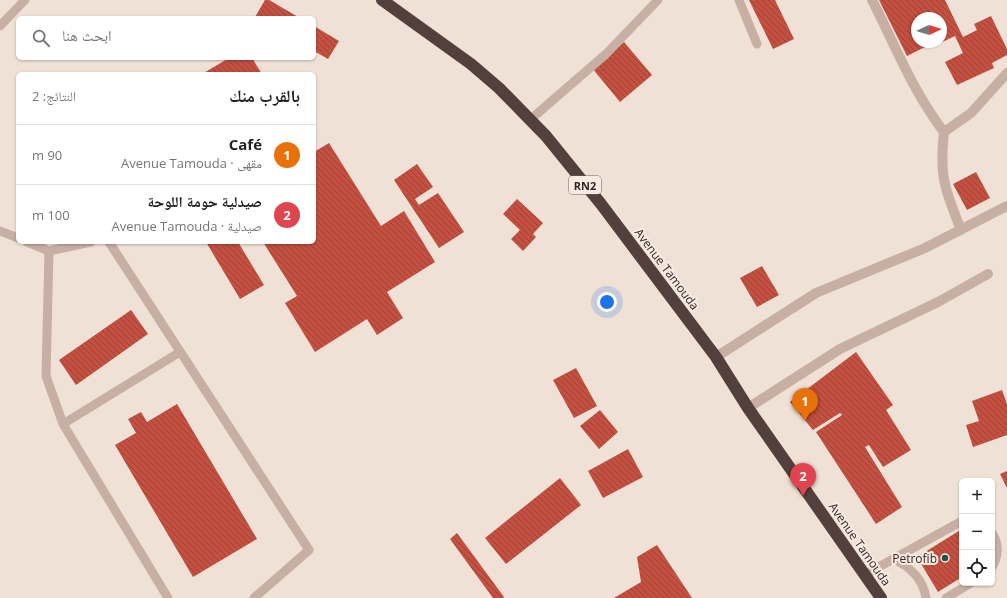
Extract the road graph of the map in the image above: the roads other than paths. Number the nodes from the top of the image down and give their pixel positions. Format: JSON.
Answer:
{"nodes":[{"id":1,"x":25,"y":0,"type":"edge"},
{"id":2,"x":382,"y":0,"type":"edge"},
{"id":3,"x":658,"y":0,"type":"edge"},
{"id":4,"x":739,"y":0,"type":"edge"},
{"id":5,"x":872,"y":0,"type":"edge"},
{"id":6,"x":0,"y":26,"type":"edge"},
{"id":7,"x":757,"y":44,"type":"dead end"},
{"id":8,"x":1007,"y":73,"type":"edge"},
{"id":9,"x":531,"y":119,"type":"junction"},
{"id":10,"x":944,"y":132,"type":"junction"},
{"id":11,"x":1007,"y":206,"type":"edge"},
{"id":12,"x":961,"y":230,"type":"junction"},
{"id":13,"x":0,"y":231,"type":"edge"},
{"id":14,"x":16,"y":237,"type":"edge"},
{"id":15,"x":32,"y":244,"type":"edge"},
{"id":16,"x":82,"y":244,"type":"edge"},
{"id":17,"x":110,"y":244,"type":"edge"},
{"id":18,"x":49,"y":251,"type":"junction"},
{"id":19,"x":988,"y":274,"type":"dead end"},
{"id":20,"x":180,"y":352,"type":"junction"},
{"id":21,"x":716,"y":357,"type":"junction"},
{"id":22,"x":748,"y":408,"type":"junction"},
{"id":23,"x":63,"y":424,"type":"junction"},
{"id":24,"x":959,"y":523,"type":"edge"},
{"id":25,"x":937,"y":534,"type":"junction"},
{"id":26,"x":942,"y":542,"type":"dead end"},
{"id":27,"x":995,"y":543,"type":"edge"},
{"id":28,"x":893,"y":559,"type":"junction"},
{"id":29,"x":995,"y":560,"type":"edge"},
{"id":30,"x":866,"y":574,"type":"junction"},
{"id":31,"x":966,"y":586,"type":"edge"},
{"id":32,"x":168,"y":598,"type":"edge"},
{"id":33,"x":254,"y":598,"type":"edge"},
{"id":34,"x":881,"y":598,"type":"edge"},
{"id":35,"x":926,"y":598,"type":"edge"},
{"id":36,"x":946,"y":598,"type":"edge"}],
"edges":[{"from":1,"to":6,"type":"lane"},
{"from":2,"to":9,"type":"highway","name":"Avenue Tamouda","number":"RN2"},
{"from":3,"to":9,"type":"lane"},
{"from":4,"to":7,"type":"lane"},
{"from":5,"to":10,"type":"street"},
{"from":8,"to":10,"type":"street"},
{"from":9,"to":21,"type":"highway","name":"Avenue Tamouda","number":"RN2"},
{"from":10,"to":12,"type":"street"},
{"from":11,"to":12,"type":"street"},
{"from":12,"to":21,"type":"street"},
{"from":13,"to":14,"type":"lane"},
{"from":15,"to":18,"type":"lane"},
{"from":16,"to":18,"type":"lane"},
{"from":17,"to":20,"type":"lane"},
{"from":18,"to":23,"type":"lane"},
{"from":19,"to":22,"type":"street"},
{"from":20,"to":23,"type":"lane"},
{"from":20,"to":33,"type":"lane"},
{"from":21,"to":22,"type":"highway","name":"Avenue Tamouda","number":"RN2"},
{"from":22,"to":30,"type":"highway","name":"Avenue Tamouda","number":"RN2"},
{"from":23,"to":32,"type":"lane"},
{"from":24,"to":25,"type":"lane"},
{"from":25,"to":26,"type":"lane"},
{"from":25,"to":28,"type":"lane"},
{"from":27,"to":29,"type":"lane"},
{"from":28,"to":30,"type":"lane"},
{"from":28,"to":35,"type":"lane"},
{"from":30,"to":34,"type":"highway","name":"Avenue Tamouda","number":"RN2"},
{"from":31,"to":36,"type":"lane"}]}
